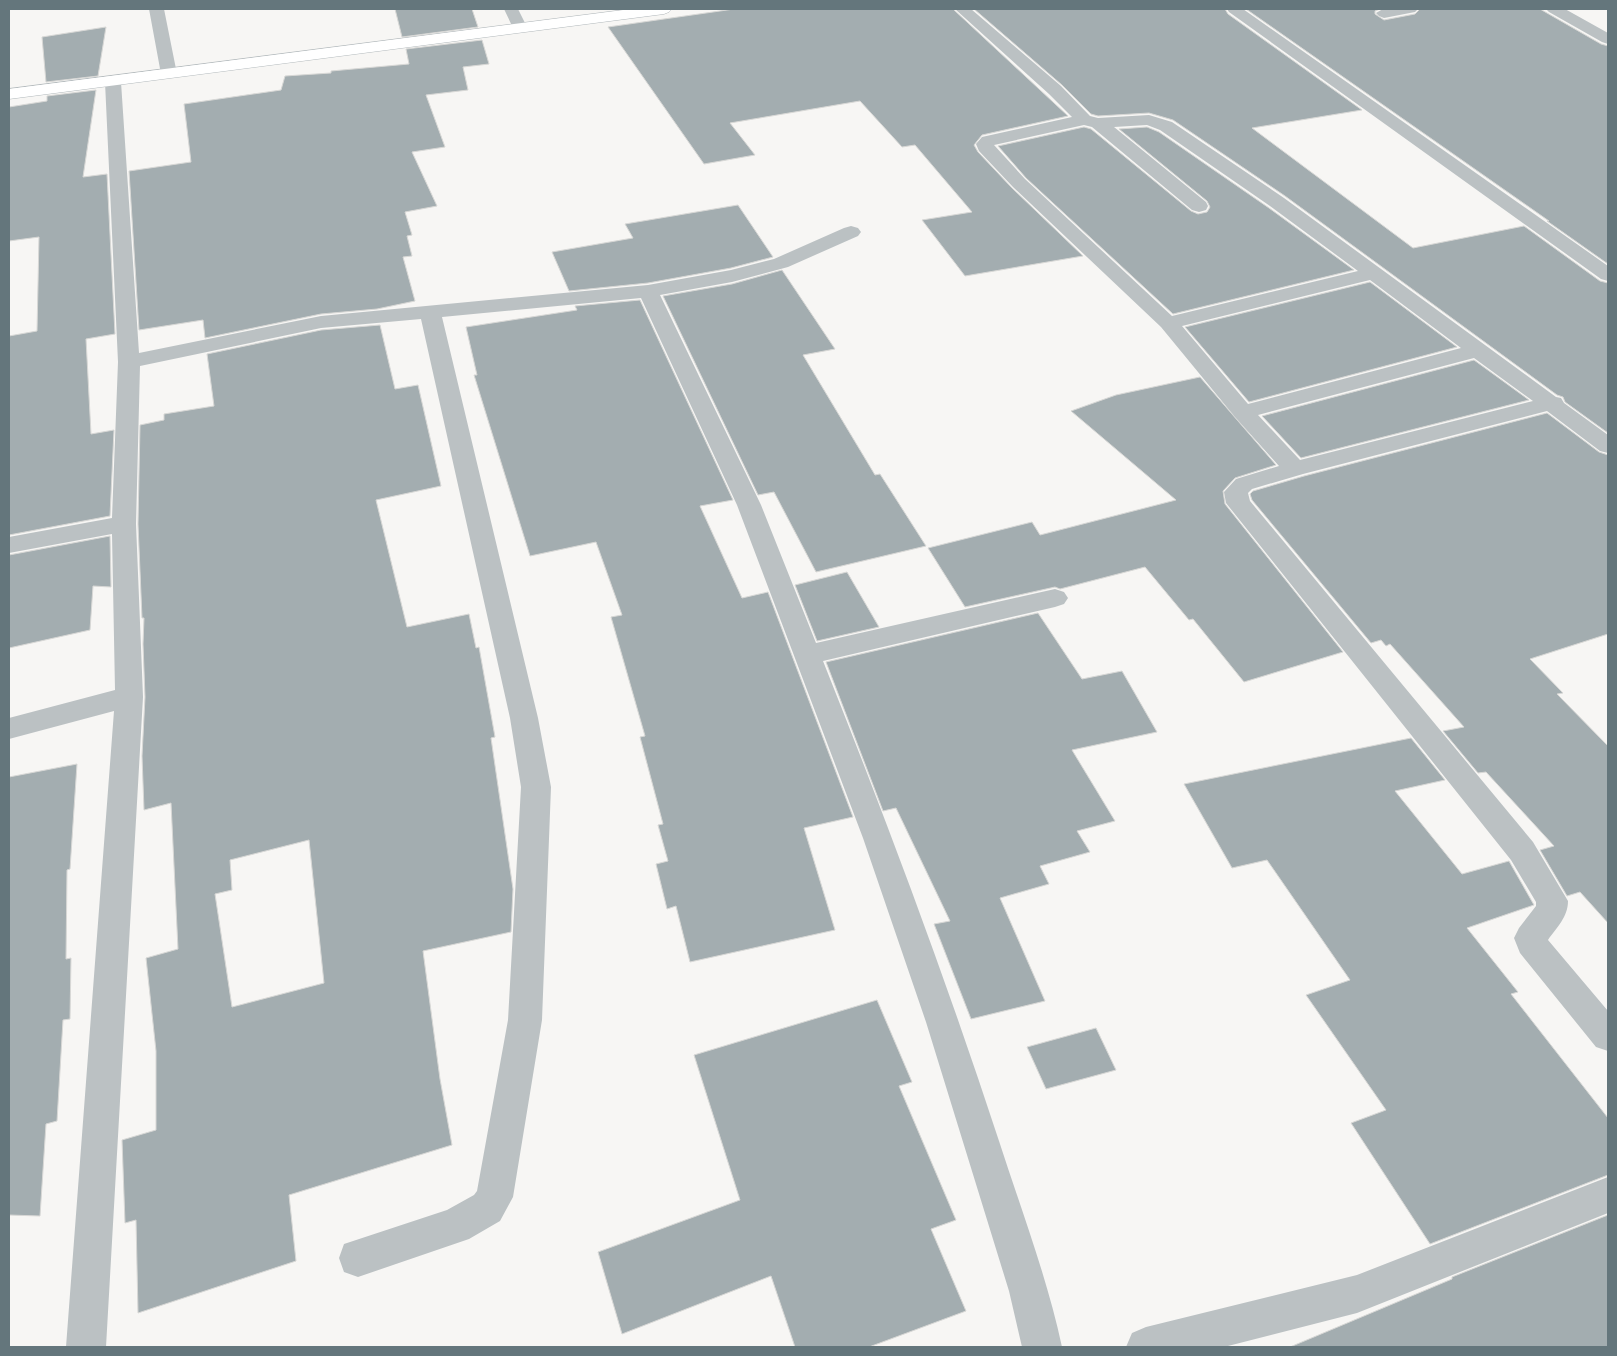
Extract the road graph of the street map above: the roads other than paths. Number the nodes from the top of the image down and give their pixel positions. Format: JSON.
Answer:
{"nodes":[{"id":1,"x":156,"y":9,"type":"edge"},
{"id":2,"x":511,"y":9,"type":"edge"},
{"id":3,"x":664,"y":9,"type":"edge"},
{"id":4,"x":962,"y":9,"type":"edge"},
{"id":5,"x":1234,"y":9,"type":"edge"},
{"id":6,"x":1410,"y":9,"type":"edge"},
{"id":7,"x":1554,"y":9,"type":"edge"},
{"id":8,"x":1384,"y":13,"type":"dead end"},
{"id":9,"x":519,"y":28,"type":"junction"},
{"id":10,"x":1608,"y":39,"type":"edge"},
{"id":11,"x":169,"y":74,"type":"junction"},
{"id":12,"x":113,"y":82,"type":"junction"},
{"id":13,"x":9,"y":94,"type":"edge"},
{"id":14,"x":1091,"y":121,"type":"junction"},
{"id":15,"x":1199,"y":206,"type":"dead end"},
{"id":16,"x":851,"y":232,"type":"dead end"},
{"id":17,"x":1372,"y":274,"type":"junction"},
{"id":18,"x":1608,"y":275,"type":"edge"},
{"id":19,"x":648,"y":291,"type":"junction"},
{"id":20,"x":430,"y":311,"type":"junction"},
{"id":21,"x":1168,"y":323,"type":"junction"},
{"id":22,"x":1479,"y":350,"type":"junction"},
{"id":23,"x":129,"y":362,"type":"junction"},
{"id":24,"x":1553,"y":403,"type":"junction"},
{"id":25,"x":1244,"y":412,"type":"junction"},
{"id":26,"x":1608,"y":446,"type":"edge"},
{"id":27,"x":1295,"y":469,"type":"junction"},
{"id":28,"x":124,"y":524,"type":"junction"},
{"id":29,"x":9,"y":545,"type":"edge"},
{"id":30,"x":1055,"y":598,"type":"dead end"},
{"id":31,"x":807,"y":655,"type":"junction"},
{"id":32,"x":129,"y":697,"type":"junction"},
{"id":33,"x":9,"y":728,"type":"edge"},
{"id":34,"x":1608,"y":1036,"type":"edge"},
{"id":35,"x":1608,"y":1195,"type":"edge"},
{"id":36,"x":358,"y":1258,"type":"dead end"},
{"id":37,"x":86,"y":1347,"type":"edge"},
{"id":38,"x":1042,"y":1347,"type":"edge"},
{"id":39,"x":1146,"y":1347,"type":"edge"}],
"edges":[{"from":1,"to":11,"type":"street"},
{"from":2,"to":9,"type":"street"},
{"from":3,"to":9,"type":"street"},
{"from":4,"to":14,"type":"street"},
{"from":5,"to":18,"type":"street"},
{"from":6,"to":8,"type":"street"},
{"from":7,"to":10,"type":"street"},
{"from":9,"to":11,"type":"street"},
{"from":11,"to":12,"type":"street"},
{"from":12,"to":13,"type":"street"},
{"from":12,"to":23,"type":"street"},
{"from":14,"to":15,"type":"street"},
{"from":14,"to":17,"type":"street"},
{"from":14,"to":21,"type":"street"},
{"from":16,"to":19,"type":"street"},
{"from":17,"to":21,"type":"street"},
{"from":17,"to":22,"type":"street"},
{"from":19,"to":20,"type":"street"},
{"from":19,"to":31,"type":"street"},
{"from":20,"to":23,"type":"street"},
{"from":20,"to":36,"type":"street"},
{"from":21,"to":25,"type":"street"},
{"from":22,"to":24,"type":"street"},
{"from":22,"to":25,"type":"street"},
{"from":23,"to":28,"type":"street"},
{"from":24,"to":26,"type":"street"},
{"from":24,"to":27,"type":"street"},
{"from":25,"to":27,"type":"street"},
{"from":27,"to":34,"type":"street"},
{"from":28,"to":29,"type":"street"},
{"from":28,"to":32,"type":"street"},
{"from":30,"to":31,"type":"street"},
{"from":31,"to":38,"type":"street"},
{"from":32,"to":33,"type":"street"},
{"from":32,"to":37,"type":"street"},
{"from":35,"to":39,"type":"street"}]}
